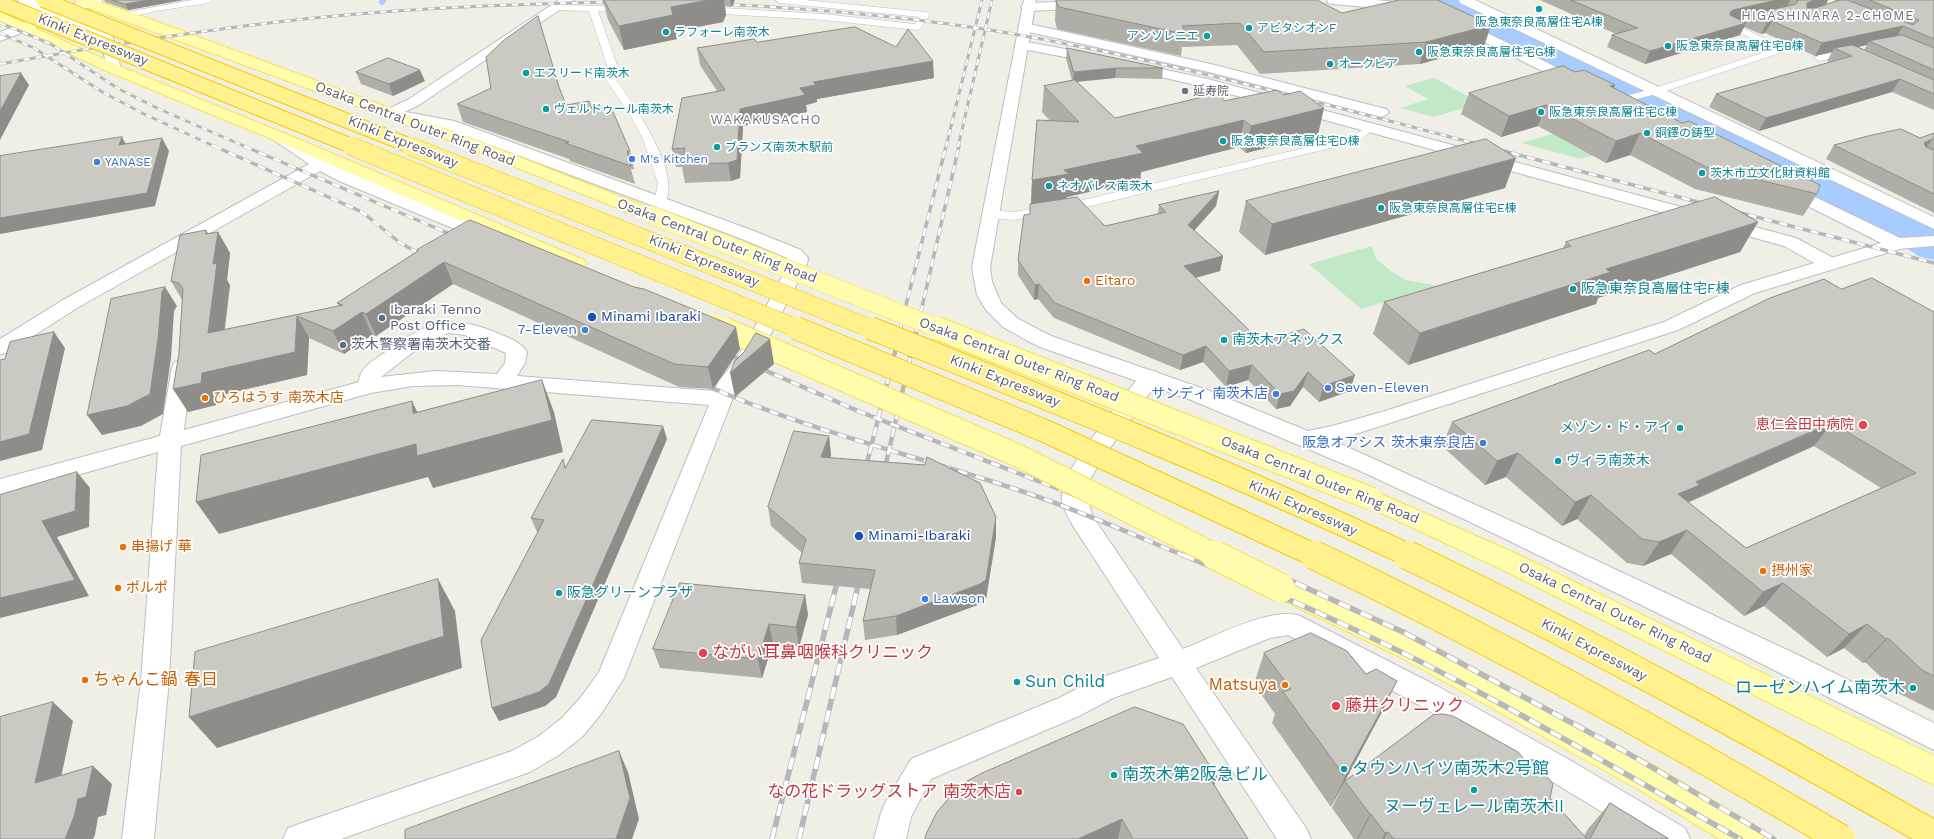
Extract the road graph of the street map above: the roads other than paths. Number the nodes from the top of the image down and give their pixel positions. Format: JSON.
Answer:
{"nodes":[{"id":1,"x":24,"y":0,"type":"edge"},
{"id":2,"x":43,"y":0,"type":"edge"},
{"id":3,"x":210,"y":0,"type":"edge"},
{"id":4,"x":568,"y":0,"type":"edge"},
{"id":5,"x":778,"y":0,"type":"edge"},
{"id":6,"x":1333,"y":0,"type":"edge"},
{"id":7,"x":1411,"y":0,"type":"edge"},
{"id":8,"x":1465,"y":0,"type":"edge"},
{"id":9,"x":89,"y":1,"type":"edge"},
{"id":10,"x":0,"y":3,"type":"edge"},
{"id":11,"x":1029,"y":4,"type":"edge"},
{"id":12,"x":1098,"y":5,"type":"edge"},
{"id":13,"x":555,"y":8,"type":"junction"},
{"id":14,"x":631,"y":8,"type":"edge"},
{"id":15,"x":1427,"y":8,"type":"junction"},
{"id":16,"x":593,"y":9,"type":"junction"},
{"id":17,"x":699,"y":10,"type":"dead end"},
{"id":18,"x":60,"y":14,"type":"junction"},
{"id":19,"x":125,"y":15,"type":"junction"},
{"id":20,"x":0,"y":16,"type":"edge"},
{"id":21,"x":1744,"y":23,"type":"edge"},
{"id":22,"x":1025,"y":27,"type":"junction"},
{"id":23,"x":26,"y":28,"type":"junction"},
{"id":24,"x":0,"y":37,"type":"edge"},
{"id":25,"x":1022,"y":45,"type":"junction"},
{"id":26,"x":1862,"y":55,"type":"edge"},
{"id":27,"x":1819,"y":58,"type":"edge"},
{"id":28,"x":114,"y":70,"type":"junction"},
{"id":29,"x":1215,"y":70,"type":"junction"},
{"id":30,"x":1203,"y":82,"type":"junction"},
{"id":31,"x":1654,"y":91,"type":"junction"},
{"id":32,"x":1620,"y":100,"type":"junction"},
{"id":33,"x":1381,"y":112,"type":"dead end"},
{"id":34,"x":1635,"y":112,"type":"edge"},
{"id":35,"x":389,"y":114,"type":"junction"},
{"id":36,"x":1370,"y":128,"type":"junction"},
{"id":37,"x":280,"y":137,"type":"junction"},
{"id":38,"x":320,"y":164,"type":"junction"},
{"id":39,"x":1775,"y":182,"type":"edge"},
{"id":40,"x":656,"y":209,"type":"junction"},
{"id":41,"x":991,"y":214,"type":"junction"},
{"id":42,"x":1934,"y":224,"type":"edge"},
{"id":43,"x":1934,"y":241,"type":"edge"},
{"id":44,"x":1903,"y":244,"type":"junction"},
{"id":45,"x":1830,"y":264,"type":"junction"},
{"id":46,"x":585,"y":271,"type":"joint"},
{"id":47,"x":694,"y":319,"type":"joint"},
{"id":48,"x":0,"y":348,"type":"edge"},
{"id":49,"x":753,"y":349,"type":"junction"},
{"id":50,"x":184,"y":350,"type":"edge"},
{"id":51,"x":1150,"y":378,"type":"junction"},
{"id":52,"x":503,"y":381,"type":"junction"},
{"id":53,"x":370,"y":386,"type":"junction"},
{"id":54,"x":722,"y":399,"type":"junction"},
{"id":55,"x":1306,"y":439,"type":"junction"},
{"id":56,"x":170,"y":442,"type":"junction"},
{"id":57,"x":0,"y":488,"type":"edge"},
{"id":58,"x":1177,"y":664,"type":"junction"},
{"id":59,"x":1934,"y":737,"type":"edge"},
{"id":60,"x":1934,"y":771,"type":"edge"},
{"id":61,"x":1934,"y":835,"type":"edge"},
{"id":62,"x":138,"y":839,"type":"edge"},
{"id":63,"x":299,"y":839,"type":"edge"},
{"id":64,"x":890,"y":839,"type":"edge"},
{"id":65,"x":1294,"y":839,"type":"edge"},
{"id":66,"x":1674,"y":839,"type":"edge"},
{"id":67,"x":1748,"y":839,"type":"edge"},
{"id":68,"x":1841,"y":839,"type":"edge"}],
"edges":[{"from":1,"to":18,"type":"street"},
{"from":2,"to":61,"type":"highway","name":"Kinki Expressway","bridge":true},
{"from":3,"to":19,"type":"lane"},
{"from":4,"to":13,"type":"street"},
{"from":5,"to":17,"type":"lane"},
{"from":6,"to":15,"type":"street"},
{"from":7,"to":15,"type":"street"},
{"from":8,"to":31,"type":"street"},
{"from":9,"to":18,"type":"street"},
{"from":9,"to":19,"type":"main road","name":"Osaka Central Outer Ring Road"},
{"from":10,"to":68,"type":"highway","name":"Kinki Expressway","bridge":true},
{"from":11,"to":12,"type":"street"},
{"from":11,"to":22,"type":"street"},
{"from":13,"to":16,"type":"lane"},
{"from":13,"to":35,"type":"street"},
{"from":14,"to":16,"type":"lane"},
{"from":15,"to":32,"type":"street"},
{"from":16,"to":40,"type":"lane"},
{"from":18,"to":23,"type":"street"},
{"from":18,"to":28,"type":"street"},
{"from":19,"to":35,"type":"main road","name":"Osaka Central Outer Ring Road"},
{"from":20,"to":23,"type":"main road"},
{"from":21,"to":31,"type":"lane"},
{"from":22,"to":25,"type":"street"},
{"from":22,"to":29,"type":"street"},
{"from":23,"to":24,"type":"street"},
{"from":23,"to":28,"type":"main road"},
{"from":25,"to":30,"type":"street"},
{"from":25,"to":41,"type":"street"},
{"from":26,"to":27,"type":"lane"},
{"from":28,"to":37,"type":"main road"},
{"from":29,"to":30,"type":"street"},
{"from":29,"to":33,"type":"street"},
{"from":30,"to":36,"type":"street"},
{"from":31,"to":32,"type":"lane"},
{"from":31,"to":42,"type":"street"},
{"from":32,"to":34,"type":"street"},
{"from":35,"to":40,"type":"street"},
{"from":36,"to":41,"type":"lane"},
{"from":36,"to":45,"type":"street"},
{"from":37,"to":38,"type":"street"},
{"from":37,"to":46,"type":"main road"},
{"from":38,"to":46,"type":"street"},
{"from":38,"to":48,"type":"street"},
{"from":39,"to":44,"type":"street"},
{"from":40,"to":49,"type":"street"},
{"from":40,"to":60,"type":"main road","name":"Osaka Central Outer Ring Road","bridge":true},
{"from":41,"to":51,"type":"street"},
{"from":43,"to":44,"type":"street"},
{"from":44,"to":45,"type":"street"},
{"from":45,"to":55,"type":"street"},
{"from":47,"to":49,"type":"street"},
{"from":47,"to":67,"type":"main road","bridge":true},
{"from":49,"to":54,"type":"street"},
{"from":50,"to":56,"type":"street"},
{"from":51,"to":55,"type":"street"},
{"from":51,"to":58,"type":"street"},
{"from":52,"to":53,"type":"street"},
{"from":52,"to":53,"type":"street"},
{"from":52,"to":54,"type":"street"},
{"from":53,"to":56,"type":"street"},
{"from":54,"to":63,"type":"street"},
{"from":55,"to":59,"type":"street"},
{"from":56,"to":57,"type":"street"},
{"from":56,"to":62,"type":"street"},
{"from":58,"to":64,"type":"street"},
{"from":58,"to":65,"type":"street"},
{"from":58,"to":66,"type":"street"}]}
